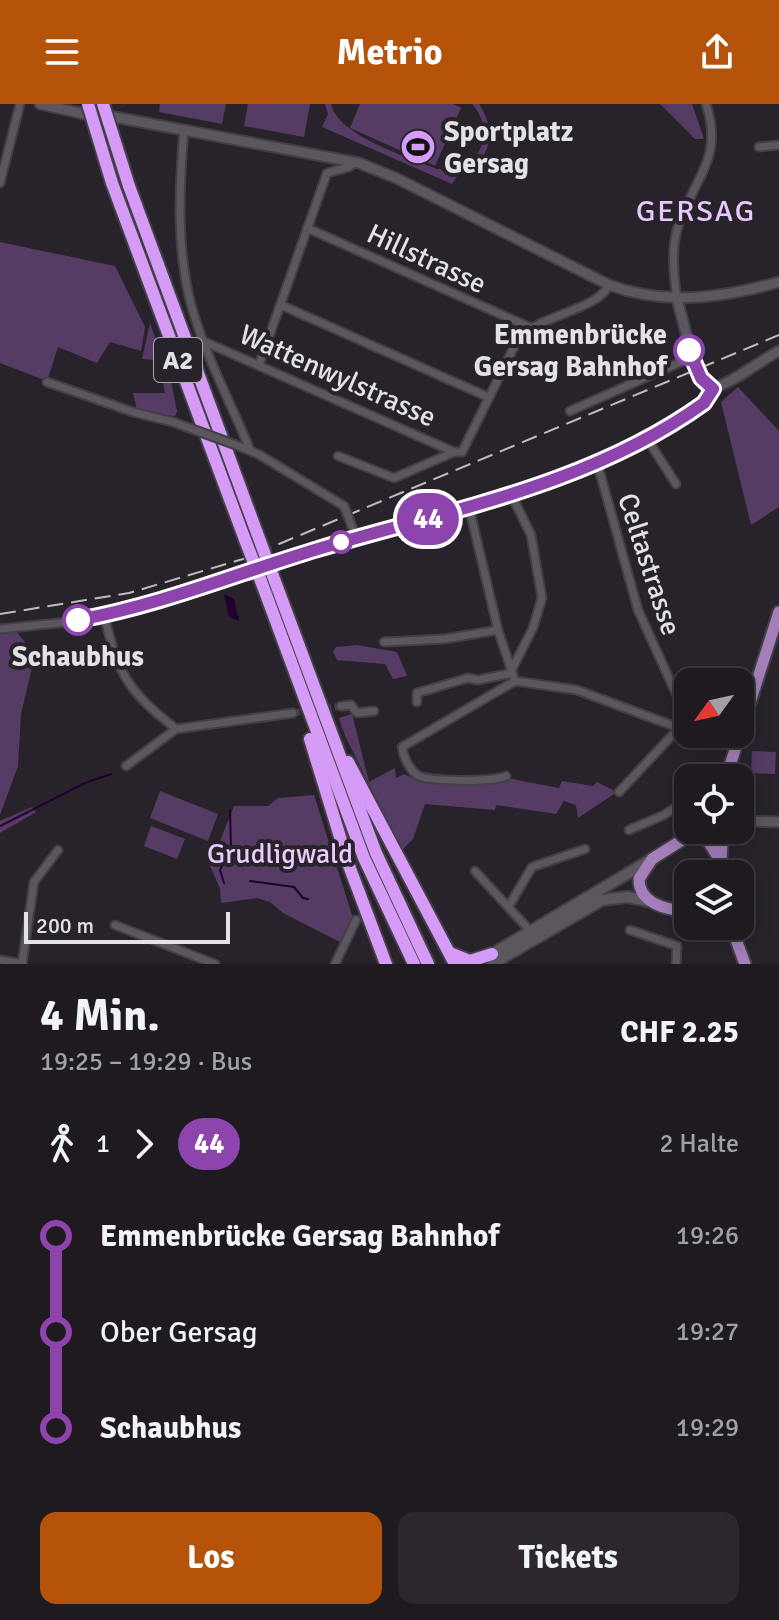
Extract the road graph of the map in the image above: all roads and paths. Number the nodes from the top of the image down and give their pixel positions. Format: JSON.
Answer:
{"nodes":[{"id":1,"x":20,"y":104,"type":"edge"},
{"id":2,"x":40,"y":104,"type":"edge"},
{"id":3,"x":706,"y":104,"type":"edge"},
{"id":4,"x":105,"y":108,"type":"edge"},
{"id":5,"x":90,"y":110,"type":"edge"},
{"id":6,"x":184,"y":130,"type":"junction"},
{"id":7,"x":779,"y":145,"type":"edge"},
{"id":8,"x":759,"y":147,"type":"dead end"},
{"id":9,"x":355,"y":162,"type":"junction"},
{"id":10,"x":2,"y":163,"type":"edge"},
{"id":11,"x":0,"y":183,"type":"edge"},
{"id":12,"x":307,"y":228,"type":"junction"},
{"id":13,"x":779,"y":282,"type":"edge"},
{"id":14,"x":609,"y":285,"type":"junction"},
{"id":15,"x":677,"y":299,"type":"junction"},
{"id":16,"x":281,"y":305,"type":"junction"},
{"id":17,"x":529,"y":327,"type":"junction"},
{"id":18,"x":203,"y":341,"type":"junction"},
{"id":19,"x":779,"y":351,"type":"edge"},
{"id":20,"x":692,"y":357,"type":"junction"},
{"id":21,"x":259,"y":365,"type":"junction"},
{"id":22,"x":47,"y":382,"type":"dead end"},
{"id":23,"x":713,"y":389,"type":"junction"},
{"id":24,"x":488,"y":397,"type":"junction"},
{"id":25,"x":570,"y":411,"type":"dead end"},
{"id":26,"x":646,"y":437,"type":"junction"},
{"id":27,"x":250,"y":450,"type":"junction"},
{"id":28,"x":454,"y":452,"type":"junction"},
{"id":29,"x":338,"y":456,"type":"dead end"},
{"id":30,"x":597,"y":462,"type":"junction"},
{"id":31,"x":676,"y":484,"type":"dead end"},
{"id":32,"x":511,"y":494,"type":"junction"},
{"id":33,"x":469,"y":507,"type":"junction"},
{"id":34,"x":251,"y":535,"type":"junction"},
{"id":35,"x":355,"y":535,"type":"junction"},
{"id":36,"x":779,"y":612,"type":"edge"},
{"id":37,"x":104,"y":615,"type":"junction"},
{"id":38,"x":292,"y":626,"type":"junction"},
{"id":39,"x":0,"y":629,"type":"edge"},
{"id":40,"x":498,"y":630,"type":"junction"},
{"id":41,"x":384,"y":642,"type":"dead end"},
{"id":42,"x":513,"y":675,"type":"junction"},
{"id":43,"x":754,"y":680,"type":"edge"},
{"id":44,"x":674,"y":691,"type":"edge"},
{"id":45,"x":417,"y":702,"type":"dead end"},
{"id":46,"x":306,"y":705,"type":"junction"},
{"id":47,"x":341,"y":706,"type":"tunnel mouth"},
{"id":48,"x":374,"y":711,"type":"dead end"},
{"id":49,"x":293,"y":713,"type":"tunnel mouth"},
{"id":50,"x":674,"y":726,"type":"edge"},
{"id":51,"x":176,"y":729,"type":"junction"},
{"id":52,"x":674,"y":733,"type":"edge"},
{"id":53,"x":126,"y":766,"type":"dead end"},
{"id":54,"x":506,"y":776,"type":"dead end"},
{"id":55,"x":619,"y":792,"type":"dead end"},
{"id":56,"x":674,"y":808,"type":"edge"},
{"id":57,"x":754,"y":822,"type":"edge"},
{"id":58,"x":778,"y":823,"type":"edge"},
{"id":59,"x":629,"y":830,"type":"dead end"},
{"id":60,"x":676,"y":844,"type":"edge"},
{"id":61,"x":710,"y":844,"type":"edge"},
{"id":62,"x":721,"y":844,"type":"edge"},
{"id":63,"x":585,"y":849,"type":"dead end"},
{"id":64,"x":58,"y":850,"type":"dead end"},
{"id":65,"x":652,"y":859,"type":"junction"},
{"id":66,"x":719,"y":859,"type":"joint"},
{"id":67,"x":475,"y":871,"type":"dead end"},
{"id":68,"x":649,"y":901,"type":"junction"},
{"id":69,"x":509,"y":906,"type":"junction"},
{"id":70,"x":674,"y":907,"type":"edge"},
{"id":71,"x":356,"y":920,"type":"dead end"},
{"id":72,"x":115,"y":925,"type":"dead end"},
{"id":73,"x":630,"y":930,"type":"dead end"},
{"id":74,"x":533,"y":935,"type":"junction"},
{"id":75,"x":735,"y":940,"type":"edge"},
{"id":76,"x":453,"y":958,"type":"edge"},
{"id":77,"x":492,"y":959,"type":"edge"},
{"id":78,"x":0,"y":960,"type":"edge"},
{"id":79,"x":22,"y":964,"type":"edge"},
{"id":80,"x":215,"y":964,"type":"edge"},
{"id":81,"x":335,"y":964,"type":"edge"},
{"id":82,"x":386,"y":964,"type":"edge"},
{"id":83,"x":414,"y":964,"type":"edge"},
{"id":84,"x":428,"y":964,"type":"edge"},
{"id":85,"x":475,"y":964,"type":"edge"},
{"id":86,"x":676,"y":964,"type":"edge"},
{"id":87,"x":745,"y":964,"type":"edge"}],
"edges":[{"from":1,"to":10,"type":"street"},
{"from":2,"to":5,"type":"street"},
{"from":3,"to":15,"type":"street"},
{"from":4,"to":5,"type":"street"},
{"from":4,"to":5,"type":"street"},
{"from":4,"to":6,"type":"street"},
{"from":4,"to":34,"type":"highway","number":"A2","bridge":true},
{"from":5,"to":34,"type":"highway","number":"A2","bridge":true},
{"from":6,"to":9,"type":"street"},
{"from":6,"to":18,"type":"street"},
{"from":7,"to":8,"type":"street"},
{"from":9,"to":12,"type":"street"},
{"from":9,"to":14,"type":"street"},
{"from":10,"to":11,"type":"street"},
{"from":12,"to":16,"type":"street"},
{"from":12,"to":17,"type":"street","name":"Hillstrasse"},
{"from":13,"to":15,"type":"street"},
{"from":14,"to":15,"type":"street"},
{"from":14,"to":17,"type":"street"},
{"from":15,"to":20,"type":"street"},
{"from":16,"to":21,"type":"street"},
{"from":16,"to":24,"type":"street"},
{"from":17,"to":24,"type":"street"},
{"from":18,"to":21,"type":"street","name":"Wattenwylstrasse"},
{"from":18,"to":27,"type":"street"},
{"from":19,"to":23,"type":"street"},
{"from":20,"to":23,"type":"street"},
{"from":20,"to":25,"type":"street"},
{"from":21,"to":28,"type":"street","name":"Wattenwylstrasse"},
{"from":22,"to":27,"type":"street","bridge":true},
{"from":23,"to":26,"type":"street"},
{"from":24,"to":28,"type":"street"},
{"from":26,"to":30,"type":"street"},
{"from":26,"to":31,"type":"street"},
{"from":27,"to":35,"type":"street","bridge":true},
{"from":28,"to":29,"type":"street"},
{"from":30,"to":32,"type":"street"},
{"from":30,"to":44,"type":"street","name":"Celtastrasse"},
{"from":32,"to":33,"type":"street"},
{"from":32,"to":42,"type":"street"},
{"from":33,"to":35,"type":"street"},
{"from":33,"to":40,"type":"street"},
{"from":34,"to":38,"type":"highway","number":"A2","bridge":true},
{"from":34,"to":46,"type":"highway","number":"A2","bridge":true},
{"from":35,"to":37,"type":"street"},
{"from":36,"to":43,"type":"main road"},
{"from":37,"to":39,"type":"street"},
{"from":37,"to":51,"type":"street"},
{"from":38,"to":76,"type":"highway"},
{"from":38,"to":84,"type":"highway","number":"A2"},
{"from":40,"to":41,"type":"street"},
{"from":40,"to":42,"type":"street"},
{"from":42,"to":45,"type":"street"},
{"from":42,"to":50,"type":"street"},
{"from":42,"to":54,"type":"street"},
{"from":46,"to":82,"type":"highway"},
{"from":46,"to":83,"type":"highway","number":"A2"},
{"from":47,"to":48,"type":"street"},
{"from":49,"to":51,"type":"street"},
{"from":51,"to":53,"type":"street"},
{"from":52,"to":55,"type":"street"},
{"from":56,"to":59,"type":"street"},
{"from":57,"to":58,"type":"street"},
{"from":60,"to":65,"type":"main road"},
{"from":61,"to":66,"type":"main road"},
{"from":62,"to":66,"type":"main road"},
{"from":63,"to":69,"type":"street"},
{"from":64,"to":79,"type":"street"},
{"from":65,"to":68,"type":"main road"},
{"from":65,"to":74,"type":"main road"},
{"from":67,"to":69,"type":"street"},
{"from":68,"to":70,"type":"main road"},
{"from":68,"to":74,"type":"main road"},
{"from":69,"to":74,"type":"street"},
{"from":71,"to":81,"type":"street"},
{"from":72,"to":80,"type":"street"},
{"from":73,"to":86,"type":"street"},
{"from":74,"to":77,"type":"main road"},
{"from":75,"to":87,"type":"main road"},
{"from":76,"to":77,"type":"highway"},
{"from":77,"to":85,"type":"main road"},
{"from":78,"to":79,"type":"street"}]}
